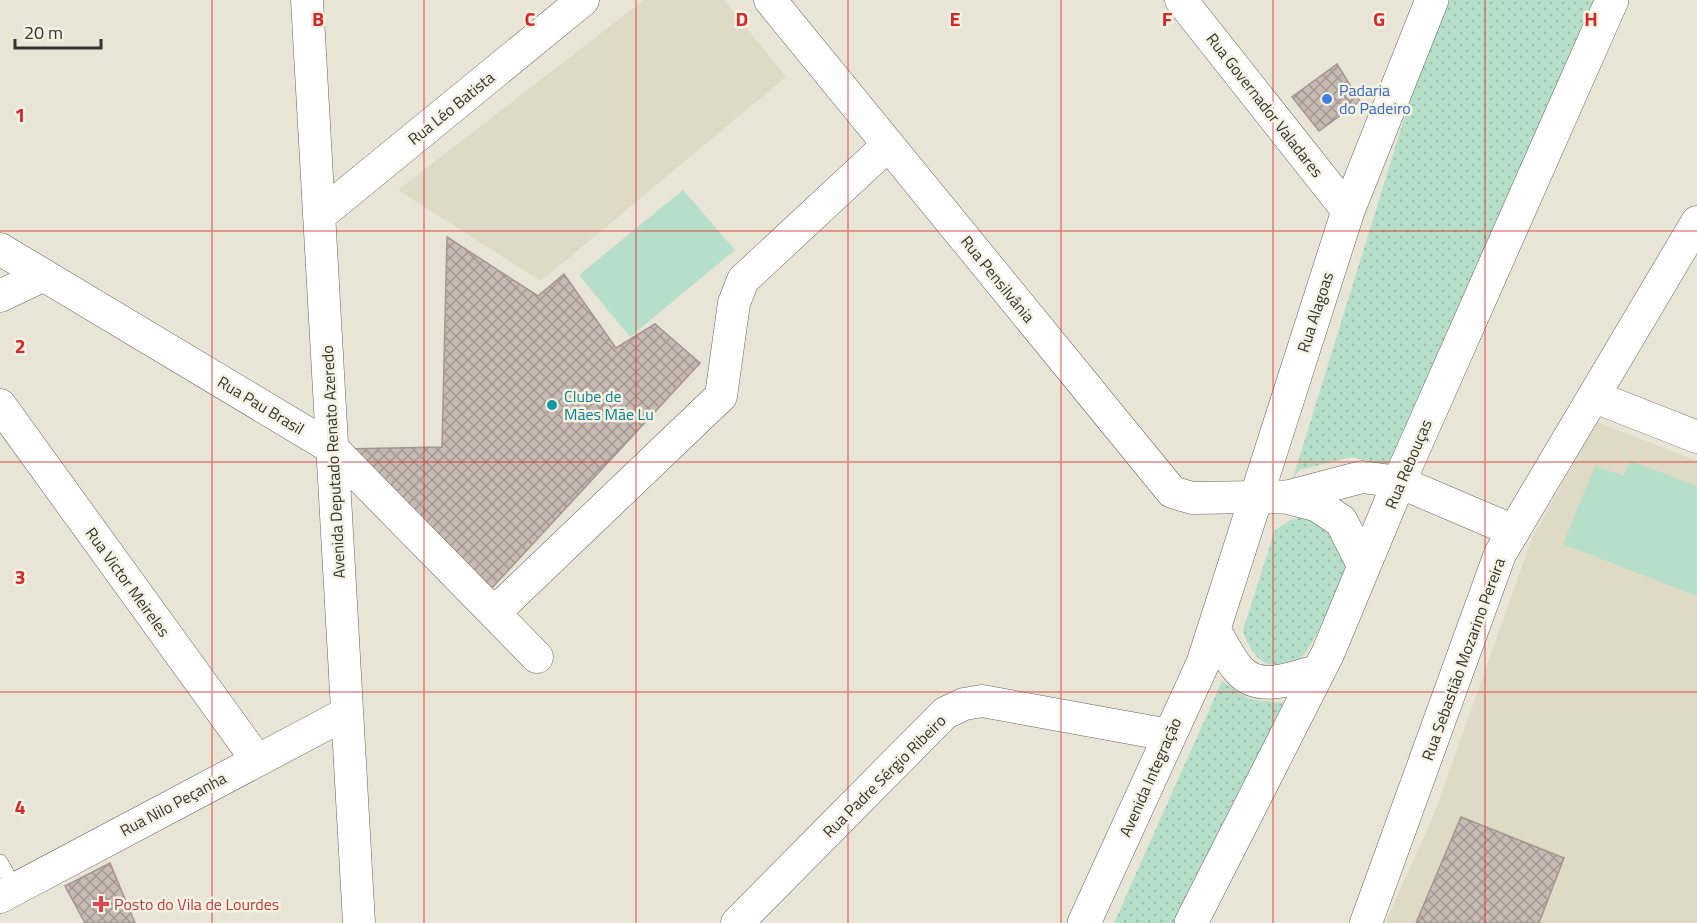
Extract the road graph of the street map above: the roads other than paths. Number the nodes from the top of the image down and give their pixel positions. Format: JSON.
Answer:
{"nodes":[{"id":1,"x":307,"y":0,"type":"edge"},
{"id":2,"x":583,"y":0,"type":"edge"},
{"id":3,"x":770,"y":0,"type":"edge"},
{"id":4,"x":1181,"y":0,"type":"edge"},
{"id":5,"x":1432,"y":0,"type":"edge"},
{"id":6,"x":1612,"y":0,"type":"edge"},
{"id":7,"x":888,"y":145,"type":"junction"},
{"id":8,"x":1348,"y":210,"type":"junction"},
{"id":9,"x":319,"y":216,"type":"junction"},
{"id":10,"x":1697,"y":222,"type":"edge"},
{"id":11,"x":0,"y":249,"type":"edge"},
{"id":12,"x":44,"y":275,"type":"junction"},
{"id":13,"x":0,"y":296,"type":"edge"},
{"id":14,"x":1595,"y":397,"type":"junction"},
{"id":15,"x":0,"y":405,"type":"edge"},
{"id":16,"x":1697,"y":437,"type":"edge"},
{"id":17,"x":332,"y":448,"type":"junction"},
{"id":18,"x":1399,"y":482,"type":"junction"},
{"id":19,"x":1271,"y":497,"type":"junction"},
{"id":20,"x":1514,"y":531,"type":"junction"},
{"id":21,"x":1364,"y":566,"type":"junction"},
{"id":22,"x":495,"y":612,"type":"junction"},
{"id":23,"x":1214,"y":630,"type":"junction"},
{"id":24,"x":537,"y":657,"type":"dead end"},
{"id":25,"x":1318,"y":671,"type":"junction"},
{"id":26,"x":347,"y":712,"type":"junction"},
{"id":27,"x":1169,"y":735,"type":"junction"},
{"id":28,"x":257,"y":760,"type":"junction"},
{"id":29,"x":0,"y":862,"type":"edge"},
{"id":30,"x":7,"y":893,"type":"edge"},
{"id":31,"x":359,"y":923,"type":"edge"},
{"id":32,"x":737,"y":923,"type":"edge"},
{"id":33,"x":1084,"y":923,"type":"edge"},
{"id":34,"x":1191,"y":923,"type":"edge"},
{"id":35,"x":1366,"y":923,"type":"edge"}],
"edges":[{"from":1,"to":9,"type":"street","name":"Avenida Deputado Renato Azeredo"},
{"from":2,"to":9,"type":"street","name":"Rua Léo Batista"},
{"from":3,"to":7,"type":"street","name":"Rua Pensilvânia"},
{"from":4,"to":8,"type":"street","name":"Rua Governador Valadares"},
{"from":5,"to":8,"type":"street","name":"Rua Alagoas"},
{"from":6,"to":18,"type":"street","name":"Rua Rebouças"},
{"from":7,"to":19,"type":"street","name":"Rua Pensilvânia"},
{"from":7,"to":22,"type":"street"},
{"from":8,"to":19,"type":"street","name":"Rua Alagoas"},
{"from":9,"to":17,"type":"street","name":"Avenida Deputado Renato Azeredo"},
{"from":10,"to":14,"type":"street","name":"Rua Sebastião Mozarino Pereira"},
{"from":11,"to":12,"type":"street","name":"Rua Pau Brasil"},
{"from":12,"to":13,"type":"street"},
{"from":12,"to":17,"type":"street","name":"Rua Pau Brasil"},
{"from":14,"to":16,"type":"street"},
{"from":14,"to":20,"type":"street","name":"Rua Sebastião Mozarino Pereira"},
{"from":15,"to":28,"type":"street","name":"Rua Victor Meireles"},
{"from":17,"to":22,"type":"street","name":"Rua Pau Brasil"},
{"from":17,"to":26,"type":"street","name":"Avenida Deputado Renato Azeredo"},
{"from":18,"to":19,"type":"street","name":"Rua Pensilvânia"},
{"from":18,"to":20,"type":"street","name":"Rua Pensilvânia"},
{"from":18,"to":21,"type":"street","name":"Rua Rebouças"},
{"from":19,"to":21,"type":"street"},
{"from":19,"to":23,"type":"street","name":"Rua Alagoas"},
{"from":20,"to":35,"type":"street","name":"Rua Sebastião Mozarino Pereira"},
{"from":21,"to":25,"type":"street","name":"Rua Rebouças"},
{"from":22,"to":24,"type":"street","name":"Rua Pau Brasil"},
{"from":23,"to":25,"type":"street"},
{"from":23,"to":27,"type":"street","name":"Avenida Integração"},
{"from":25,"to":34,"type":"street","name":"Rua Rebouças"},
{"from":26,"to":28,"type":"street","name":"Rua Nilo Peçanha"},
{"from":26,"to":31,"type":"street","name":"Avenida Deputado Renato Azeredo"},
{"from":27,"to":32,"type":"street","name":"Rua Padre Sérgio Ribeiro"},
{"from":27,"to":33,"type":"street","name":"Avenida Integração"},
{"from":28,"to":30,"type":"street","name":"Rua Nilo Peçanha"},
{"from":29,"to":30,"type":"lane"}]}
